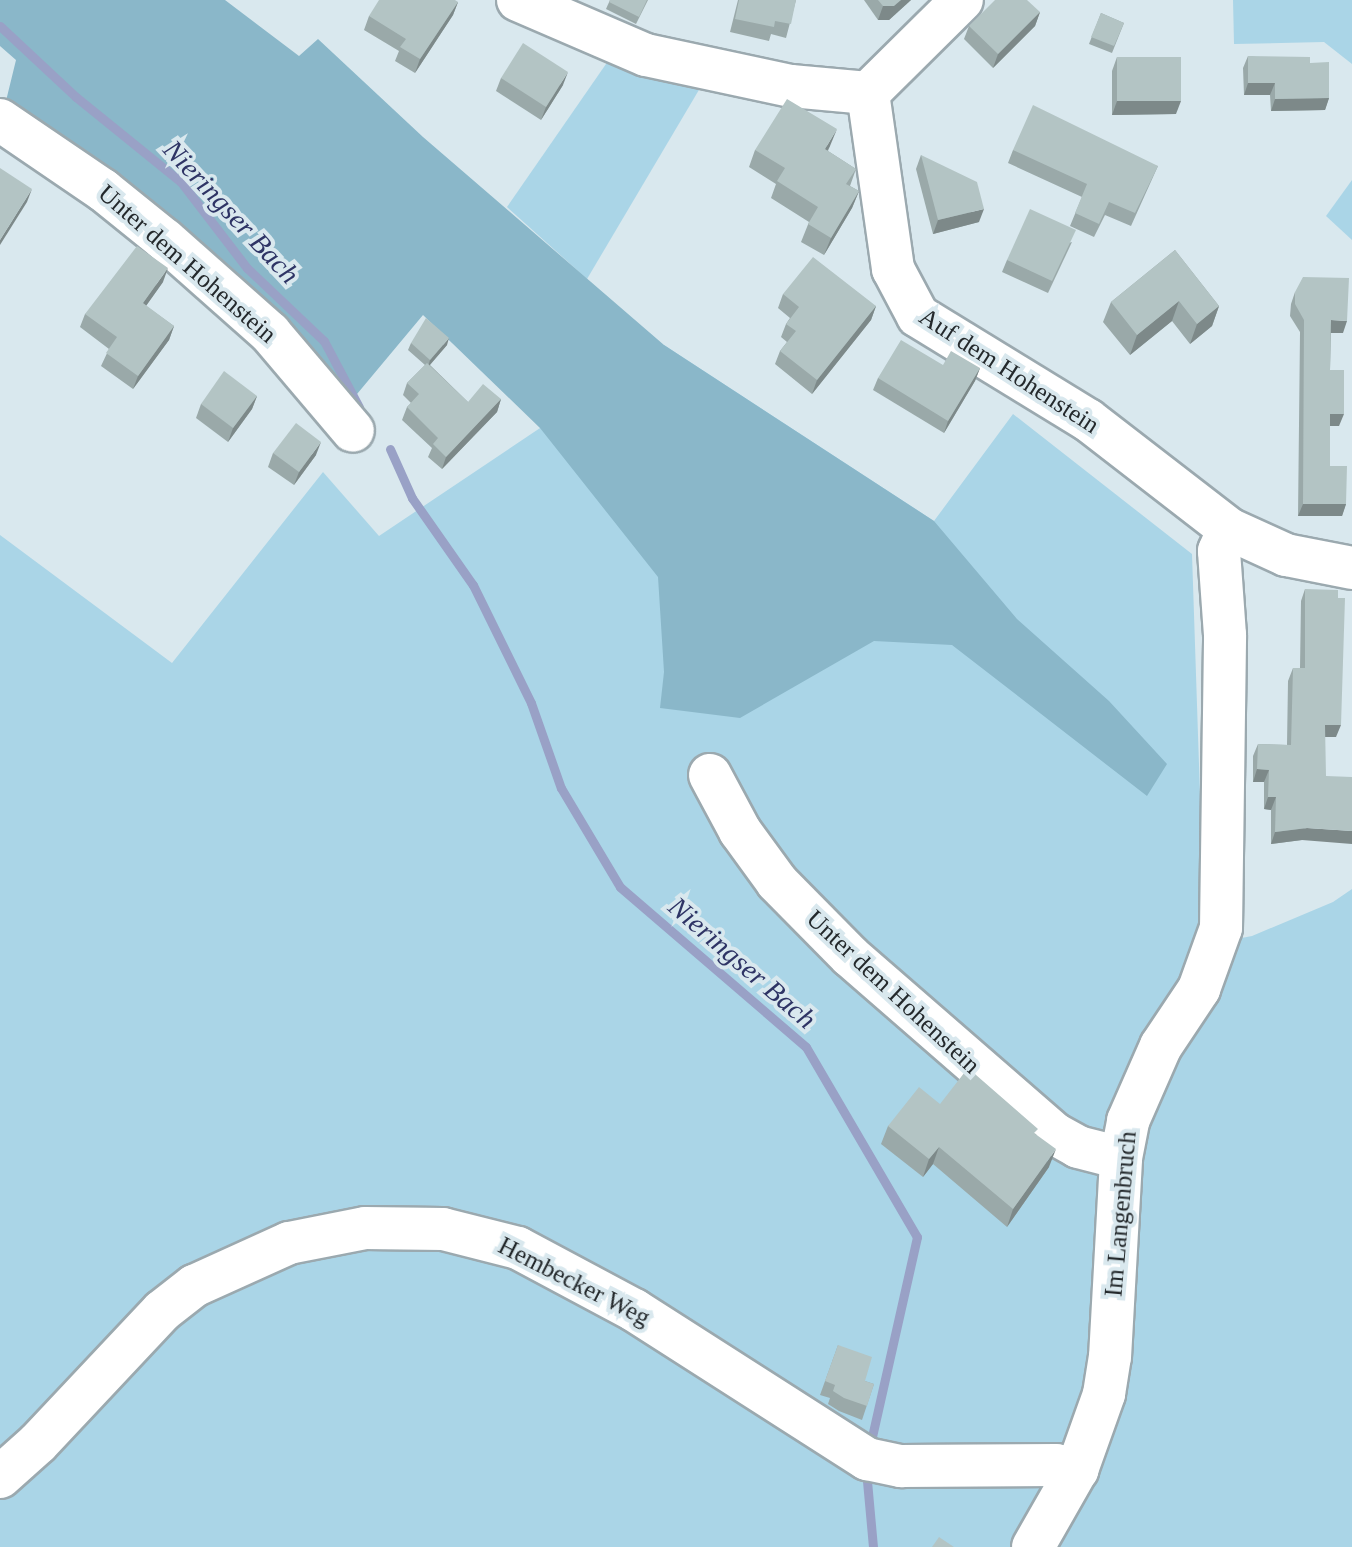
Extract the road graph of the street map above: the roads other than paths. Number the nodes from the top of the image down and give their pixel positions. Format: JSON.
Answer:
{"nodes":[{"id":1,"x":518,"y":0,"type":"edge"},
{"id":2,"x":962,"y":0,"type":"edge"},
{"id":3,"x":868,"y":92,"type":"junction"},
{"id":4,"x":0,"y":120,"type":"edge"},
{"id":5,"x":352,"y":432,"type":"dead end"},
{"id":6,"x":1229,"y":529,"type":"junction"},
{"id":7,"x":1352,"y":568,"type":"edge"},
{"id":8,"x":710,"y":776,"type":"dead end"},
{"id":9,"x":1121,"y":1158,"type":"junction"},
{"id":10,"x":1078,"y":1470,"type":"junction"},
{"id":11,"x":0,"y":1477,"type":"edge"},
{"id":12,"x":1033,"y":1547,"type":"edge"}],
"edges":[{"from":1,"to":3,"type":"street"},
{"from":2,"to":3,"type":"street"},
{"from":3,"to":6,"type":"street","name":"Auf dem Hohenstein"},
{"from":4,"to":5,"type":"street","name":"Unter dem Hohenstein"},
{"from":6,"to":7,"type":"street","name":"Auf dem Hohenstein"},
{"from":6,"to":9,"type":"street","name":"Im Langenbruch"},
{"from":8,"to":9,"type":"street","name":"Unter dem Hohenstein"},
{"from":9,"to":10,"type":"street","name":"Im Langenbruch"},
{"from":10,"to":11,"type":"street","name":"Hembecker Weg"},
{"from":10,"to":12,"type":"street","name":"Im Langenbruch"}]}
